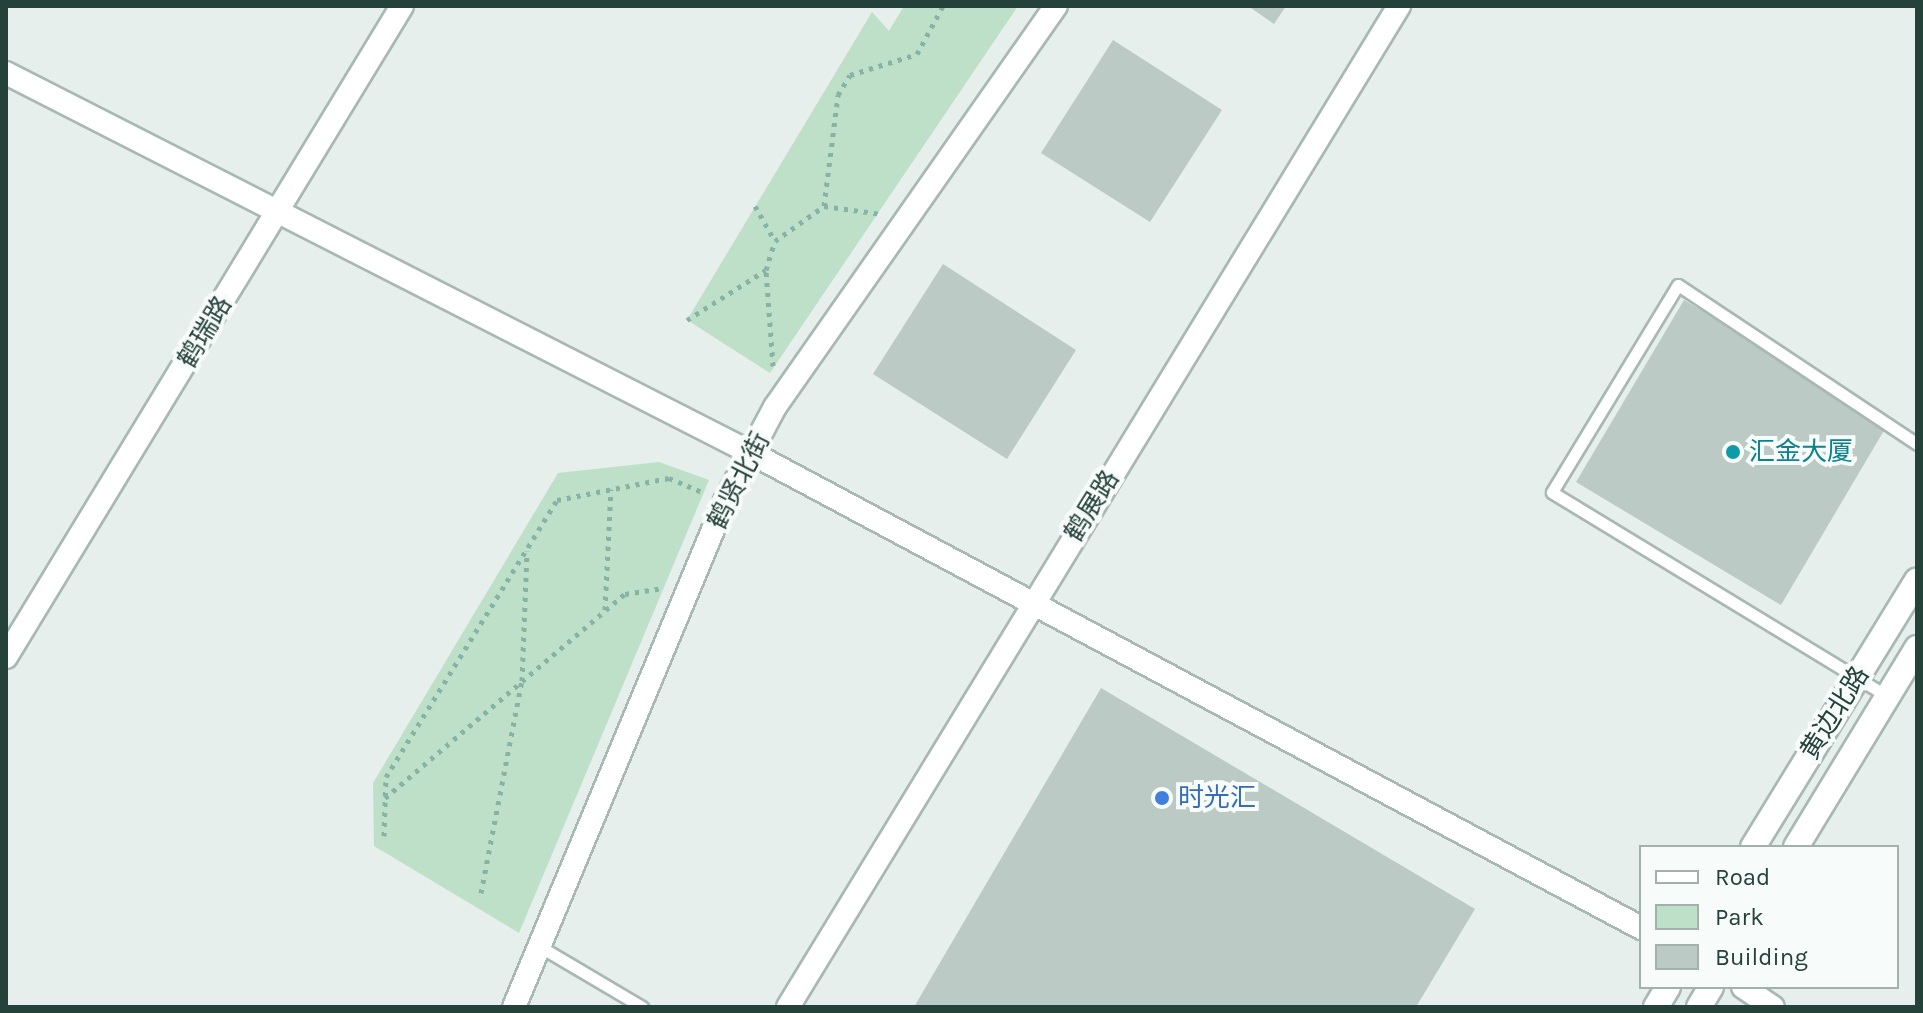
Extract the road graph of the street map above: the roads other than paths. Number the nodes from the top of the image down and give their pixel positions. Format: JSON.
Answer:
{"nodes":[{"id":1,"x":402,"y":6,"type":"edge"},
{"id":2,"x":1056,"y":6,"type":"edge"},
{"id":3,"x":1399,"y":6,"type":"edge"},
{"id":4,"x":6,"y":73,"type":"edge"},
{"id":5,"x":279,"y":212,"type":"junction"},
{"id":6,"x":1917,"y":444,"type":"edge"},
{"id":7,"x":753,"y":454,"type":"junction"},
{"id":8,"x":1917,"y":580,"type":"edge"},
{"id":9,"x":1031,"y":606,"type":"junction"},
{"id":10,"x":1917,"y":648,"type":"edge"},
{"id":11,"x":6,"y":657,"type":"edge"},
{"id":12,"x":1858,"y":677,"type":"junction"},
{"id":13,"x":1888,"y":696,"type":"junction"},
{"id":14,"x":1754,"y":845,"type":"edge"},
{"id":15,"x":1797,"y":845,"type":"edge"},
{"id":16,"x":1639,"y":927,"type":"edge"},
{"id":17,"x":539,"y":946,"type":"junction"},
{"id":18,"x":1667,"y":989,"type":"edge"},
{"id":19,"x":1710,"y":989,"type":"edge"},
{"id":20,"x":1746,"y":989,"type":"edge"},
{"id":21,"x":514,"y":1007,"type":"edge"},
{"id":22,"x":642,"y":1007,"type":"edge"},
{"id":23,"x":788,"y":1007,"type":"edge"},
{"id":24,"x":1656,"y":1007,"type":"edge"},
{"id":25,"x":1699,"y":1007,"type":"edge"},
{"id":26,"x":1773,"y":1007,"type":"edge"}],
"edges":[{"from":1,"to":5,"type":"street","name":"鹤瑞路"},
{"from":2,"to":7,"type":"street","name":"鹤贤北街"},
{"from":3,"to":9,"type":"street","name":"鹤展路"},
{"from":4,"to":5,"type":"street"},
{"from":5,"to":7,"type":"street"},
{"from":5,"to":11,"type":"street","name":"鹤瑞路"},
{"from":6,"to":12,"type":"lane"},
{"from":7,"to":9,"type":"street"},
{"from":7,"to":17,"type":"street","name":"鹤贤北街"},
{"from":8,"to":12,"type":"street","name":"黄边北路"},
{"from":9,"to":16,"type":"street"},
{"from":9,"to":23,"type":"street","name":"鹤展路"},
{"from":10,"to":13,"type":"street","name":"黄边北路"},
{"from":12,"to":13,"type":"lane"},
{"from":12,"to":14,"type":"street","name":"黄边北路"},
{"from":13,"to":15,"type":"street","name":"黄边北路"},
{"from":17,"to":21,"type":"street","name":"鹤贤北街"},
{"from":17,"to":22,"type":"lane"},
{"from":18,"to":24,"type":"street"},
{"from":19,"to":25,"type":"street"},
{"from":20,"to":26,"type":"street"}]}
